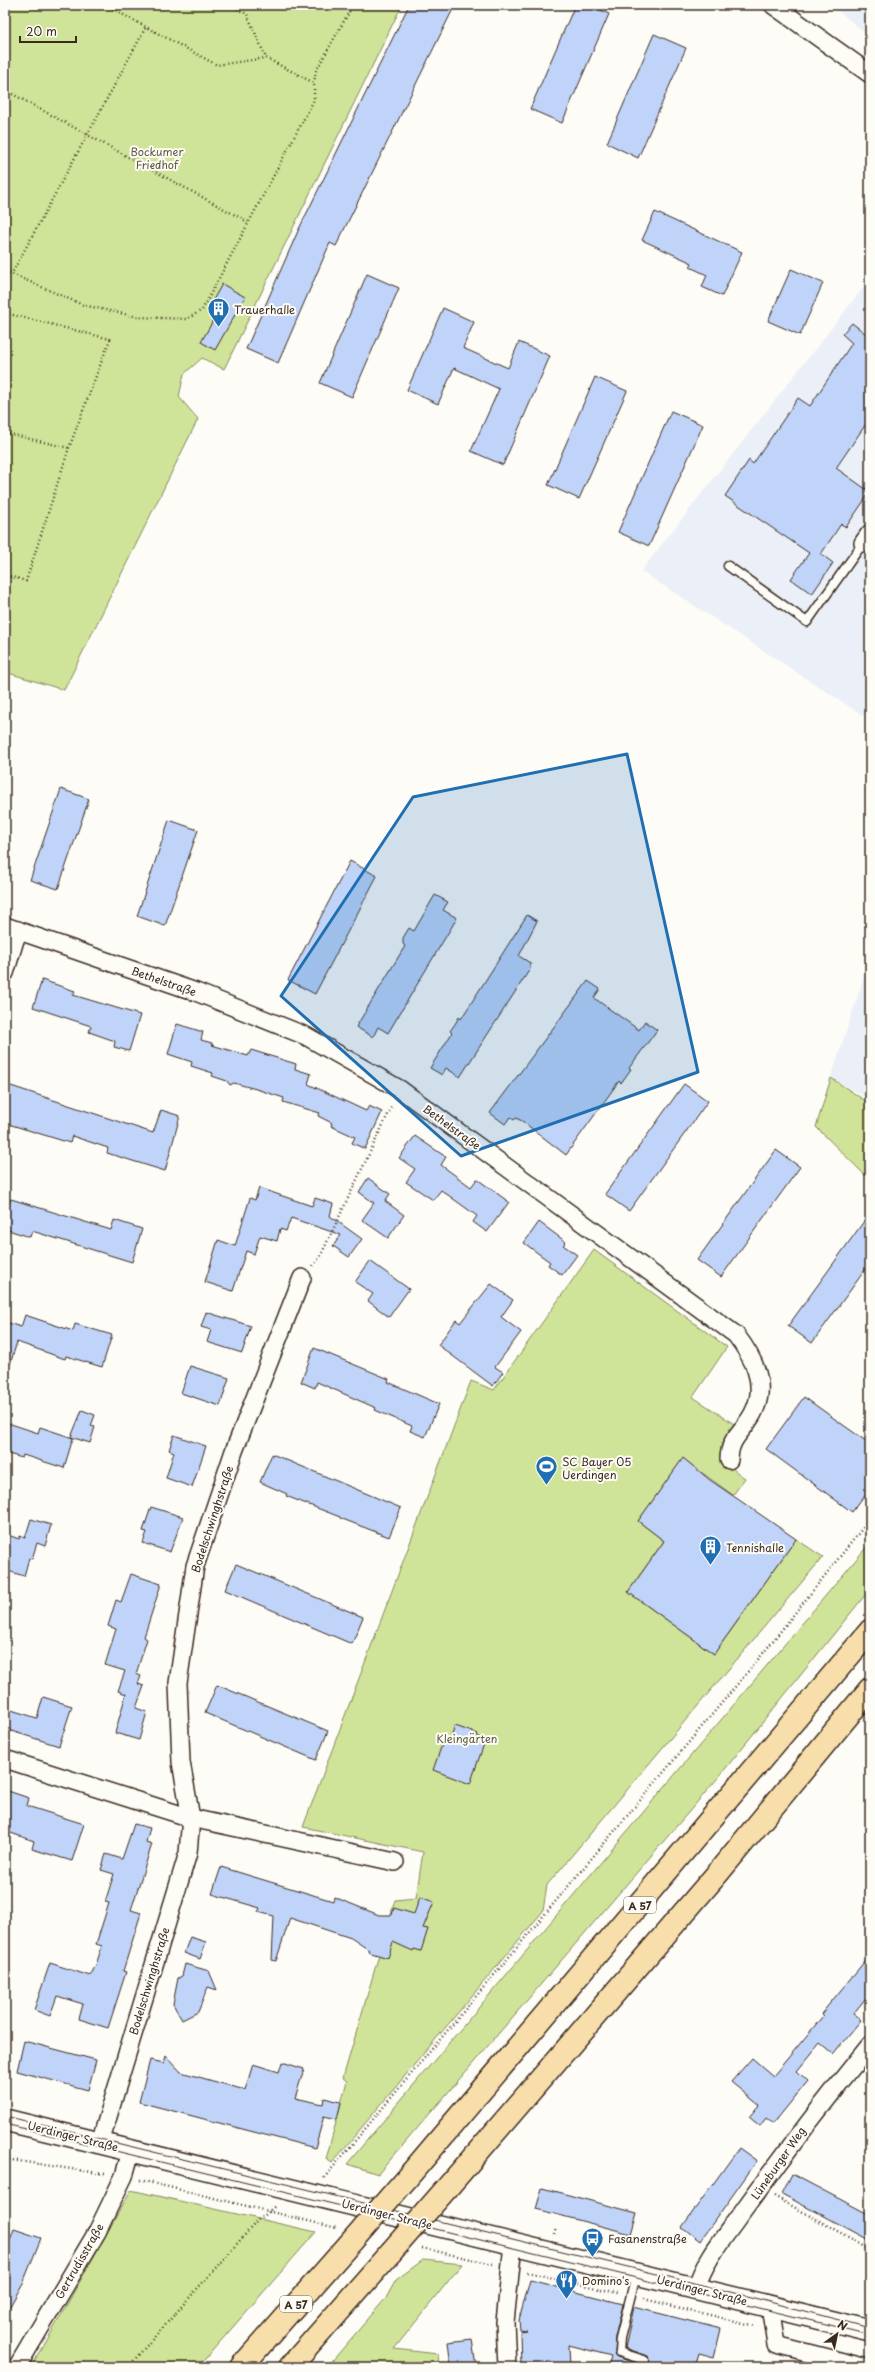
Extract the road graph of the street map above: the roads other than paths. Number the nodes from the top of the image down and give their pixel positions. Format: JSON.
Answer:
{"nodes":[{"id":1,"x":773,"y":5,"type":"edge"},
{"id":2,"x":870,"y":74,"type":"edge"},
{"id":3,"x":866,"y":538,"type":"edge"},
{"id":4,"x":728,"y":566,"type":"dead end"},
{"id":5,"x":12,"y":928,"type":"edge"},
{"id":6,"x":5,"y":973,"type":"edge"},
{"id":7,"x":302,"y":1278,"type":"road end"},
{"id":8,"x":729,"y":1460,"type":"dead end"},
{"id":9,"x":870,"y":1631,"type":"edge"},
{"id":10,"x":870,"y":1689,"type":"edge"},
{"id":11,"x":5,"y":1759,"type":"edge"},
{"id":12,"x":192,"y":1818,"type":"junction"},
{"id":13,"x":395,"y":1862,"type":"dead end"},
{"id":14,"x":870,"y":2044,"type":"edge"},
{"id":15,"x":5,"y":2120,"type":"edge"},
{"id":16,"x":100,"y":2143,"type":"junction"},
{"id":17,"x":130,"y":2150,"type":"junction"},
{"id":18,"x":514,"y":2244,"type":"junction"},
{"id":19,"x":636,"y":2274,"type":"junction"},
{"id":20,"x":696,"y":2289,"type":"junction"},
{"id":21,"x":770,"y":2306,"type":"junction"},
{"id":22,"x":870,"y":2331,"type":"edge"},
{"id":23,"x":5,"y":2360,"type":"edge"},
{"id":24,"x":837,"y":2364,"type":"edge"},
{"id":25,"x":17,"y":2367,"type":"edge"},
{"id":26,"x":241,"y":2367,"type":"edge"},
{"id":27,"x":290,"y":2367,"type":"edge"},
{"id":28,"x":507,"y":2367,"type":"edge"},
{"id":29,"x":643,"y":2367,"type":"edge"},
{"id":30,"x":863,"y":2367,"type":"edge"}],
"edges":[{"from":1,"to":2,"type":"street"},
{"from":3,"to":4,"type":"lane"},
{"from":5,"to":6,"type":"street"},
{"from":5,"to":8,"type":"street","name":"Bethelstraße"},
{"from":7,"to":12,"type":"street","name":"Bodelschwinghstraße"},
{"from":9,"to":26,"type":"highway","number":"A 57","bridge":true},
{"from":10,"to":27,"type":"highway","bridge":true},
{"from":11,"to":12,"type":"street"},
{"from":12,"to":13,"type":"street"},
{"from":12,"to":16,"type":"street","name":"Bodelschwinghstraße"},
{"from":14,"to":20,"type":"street","name":"Lüneburger Weg"},
{"from":15,"to":16,"type":"street","name":"Uerdinger Straße"},
{"from":16,"to":17,"type":"street","name":"Uerdinger Straße"},
{"from":17,"to":18,"type":"street","name":"Uerdinger Straße"},
{"from":17,"to":25,"type":"street","name":"Gertrudisstraße"},
{"from":18,"to":19,"type":"street","name":"Uerdinger Straße"},
{"from":18,"to":28,"type":"street"},
{"from":19,"to":20,"type":"street","name":"Uerdinger Straße"},
{"from":19,"to":29,"type":"lane"},
{"from":20,"to":21,"type":"street","name":"Uerdinger Straße"},
{"from":21,"to":22,"type":"street","name":"Uerdinger Straße"},
{"from":21,"to":24,"type":"street"},
{"from":23,"to":25,"type":"street"},
{"from":24,"to":30,"type":"street"}]}
